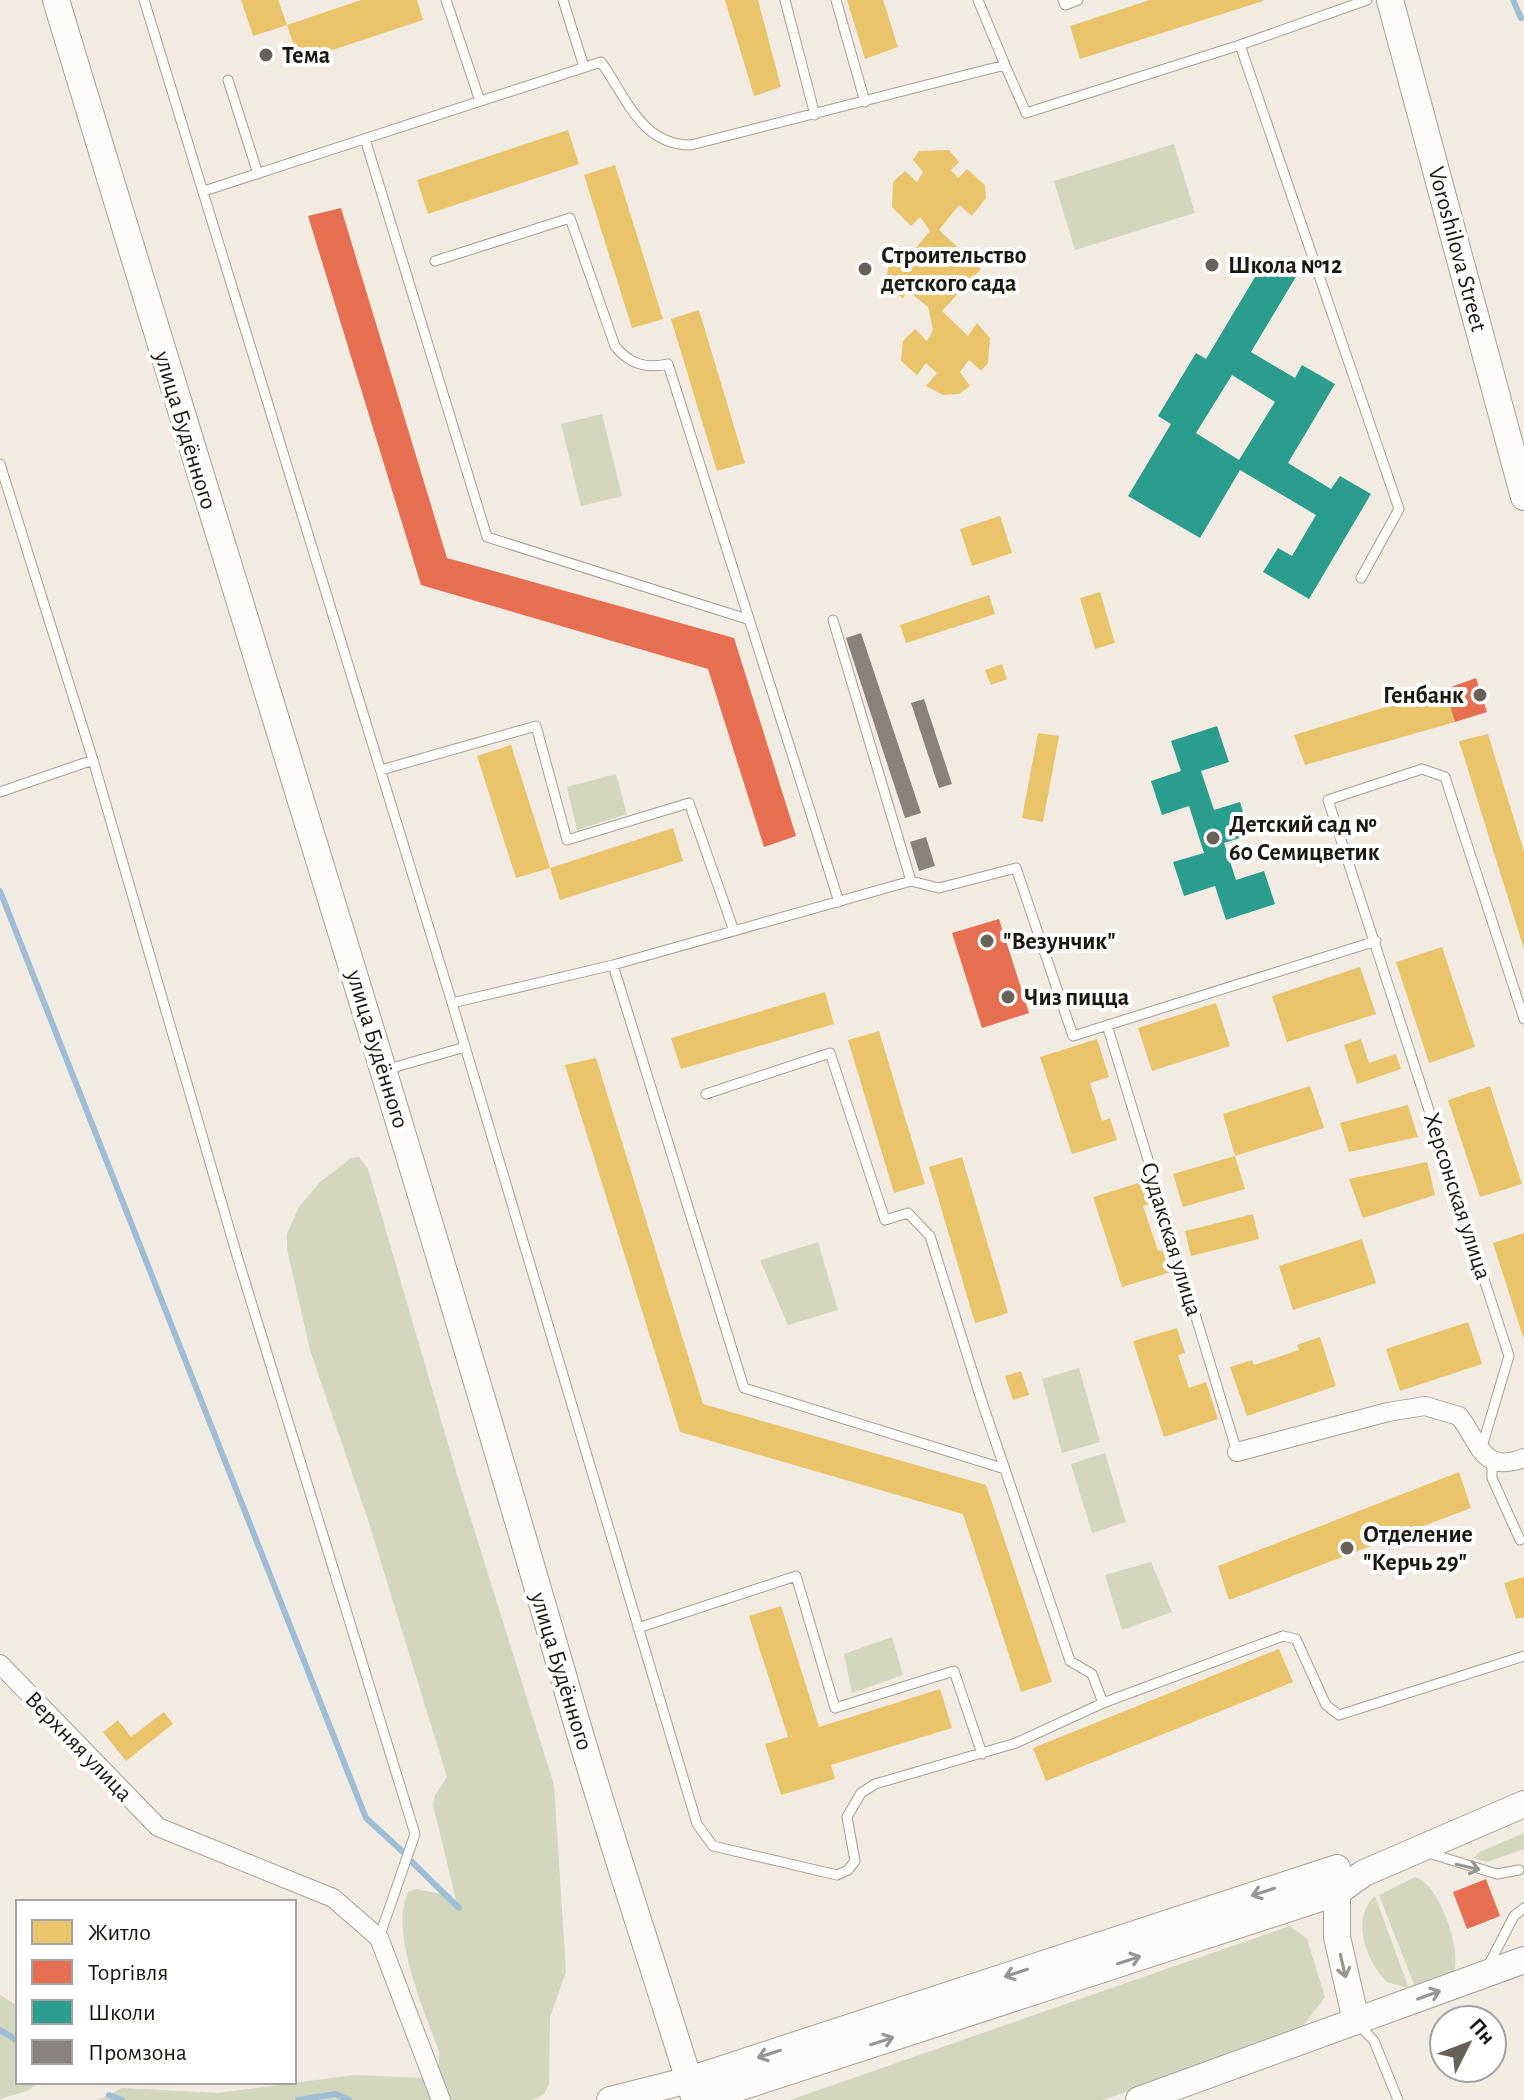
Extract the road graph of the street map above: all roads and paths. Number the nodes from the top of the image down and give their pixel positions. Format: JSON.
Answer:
{"nodes":[{"id":1,"x":56,"y":0,"type":"edge"},
{"id":2,"x":144,"y":0,"type":"edge"},
{"id":3,"x":446,"y":0,"type":"edge"},
{"id":4,"x":563,"y":0,"type":"edge"},
{"id":5,"x":785,"y":0,"type":"edge"},
{"id":6,"x":836,"y":0,"type":"edge"},
{"id":7,"x":978,"y":0,"type":"edge"},
{"id":8,"x":1063,"y":0,"type":"edge"},
{"id":9,"x":1078,"y":0,"type":"edge"},
{"id":10,"x":1332,"y":0,"type":"edge"},
{"id":11,"x":1367,"y":0,"type":"edge"},
{"id":12,"x":1390,"y":0,"type":"edge"},
{"id":13,"x":1335,"y":11,"type":"junction"},
{"id":14,"x":1240,"y":45,"type":"junction"},
{"id":15,"x":1005,"y":65,"type":"junction"},
{"id":16,"x":584,"y":67,"type":"junction"},
{"id":17,"x":228,"y":80,"type":"dead end"},
{"id":18,"x":480,"y":101,"type":"junction"},
{"id":19,"x":865,"y":102,"type":"junction"},
{"id":20,"x":815,"y":115,"type":"junction"},
{"id":21,"x":365,"y":139,"type":"junction"},
{"id":22,"x":258,"y":174,"type":"junction"},
{"id":23,"x":204,"y":191,"type":"junction"},
{"id":24,"x":435,"y":261,"type":"dead end"},
{"id":25,"x":0,"y":464,"type":"edge"},
{"id":26,"x":1524,"y":497,"type":"edge"},
{"id":27,"x":1361,"y":578,"type":"dead end"},
{"id":28,"x":747,"y":619,"type":"junction"},
{"id":29,"x":833,"y":620,"type":"dead end"},
{"id":30,"x":93,"y":760,"type":"junction"},
{"id":31,"x":381,"y":770,"type":"junction"},
{"id":32,"x":0,"y":792,"type":"edge"},
{"id":33,"x":911,"y":881,"type":"junction"},
{"id":34,"x":839,"y":902,"type":"junction"},
{"id":35,"x":734,"y":931,"type":"junction"},
{"id":36,"x":1376,"y":941,"type":"junction"},
{"id":37,"x":613,"y":965,"type":"junction"},
{"id":38,"x":452,"y":1003,"type":"junction"},
{"id":39,"x":1524,"y":1017,"type":"edge"},
{"id":40,"x":1107,"y":1025,"type":"junction"},
{"id":41,"x":465,"y":1047,"type":"junction"},
{"id":42,"x":385,"y":1070,"type":"junction"},
{"id":43,"x":706,"y":1094,"type":"dead end"},
{"id":44,"x":1237,"y":1452,"type":"joint"},
{"id":45,"x":1486,"y":1456,"type":"junction"},
{"id":46,"x":1524,"y":1458,"type":"edge"},
{"id":47,"x":1005,"y":1469,"type":"junction"},
{"id":48,"x":1520,"y":1540,"type":"dead end"},
{"id":49,"x":638,"y":1628,"type":"junction"},
{"id":50,"x":1524,"y":1656,"type":"edge"},
{"id":51,"x":0,"y":1664,"type":"edge"},
{"id":52,"x":1103,"y":1703,"type":"junction"},
{"id":53,"x":982,"y":1754,"type":"junction"},
{"id":54,"x":1524,"y":1788,"type":"edge"},
{"id":55,"x":1524,"y":1804,"type":"edge"},
{"id":56,"x":1418,"y":1849,"type":"junction"},
{"id":57,"x":1519,"y":1870,"type":"dead end"},
{"id":58,"x":1337,"y":1880,"type":"junction"},
{"id":59,"x":1524,"y":1908,"type":"edge"},
{"id":60,"x":379,"y":1938,"type":"junction"},
{"id":61,"x":1524,"y":1960,"type":"edge"},
{"id":62,"x":1484,"y":1974,"type":"junction"},
{"id":63,"x":1356,"y":2021,"type":"junction"},
{"id":64,"x":695,"y":2093,"type":"edge"},
{"id":65,"x":441,"y":2100,"type":"edge"},
{"id":66,"x":610,"y":2100,"type":"edge"},
{"id":67,"x":1139,"y":2100,"type":"edge"},
{"id":68,"x":1398,"y":2100,"type":"edge"}],
"edges":[{"from":1,"to":42,"type":"main road","name":"улица Будённого"},
{"from":2,"to":23,"type":"lane"},
{"from":3,"to":18,"type":"lane"},
{"from":4,"to":16,"type":"lane"},
{"from":5,"to":20,"type":"lane"},
{"from":6,"to":19,"type":"lane"},
{"from":7,"to":15,"type":"lane"},
{"from":8,"to":9,"type":"lane"},
{"from":10,"to":13,"type":"lane"},
{"from":11,"to":13,"type":"lane"},
{"from":12,"to":26,"type":"main road","name":"Voroshilova Street"},
{"from":13,"to":14,"type":"lane"},
{"from":14,"to":15,"type":"lane"},
{"from":14,"to":27,"type":"lane"},
{"from":15,"to":19,"type":"lane"},
{"from":16,"to":18,"type":"lane"},
{"from":16,"to":20,"type":"lane"},
{"from":17,"to":22,"type":"lane"},
{"from":18,"to":21,"type":"lane"},
{"from":19,"to":20,"type":"lane"},
{"from":21,"to":22,"type":"lane"},
{"from":21,"to":28,"type":"lane"},
{"from":22,"to":23,"type":"lane"},
{"from":23,"to":31,"type":"lane"},
{"from":24,"to":28,"type":"lane"},
{"from":25,"to":30,"type":"lane"},
{"from":28,"to":34,"type":"lane"},
{"from":29,"to":33,"type":"lane"},
{"from":30,"to":32,"type":"lane"},
{"from":30,"to":60,"type":"lane"},
{"from":31,"to":35,"type":"lane"},
{"from":31,"to":38,"type":"lane"},
{"from":33,"to":34,"type":"lane"},
{"from":33,"to":40,"type":"lane"},
{"from":34,"to":35,"type":"lane"},
{"from":35,"to":37,"type":"lane"},
{"from":36,"to":39,"type":"lane","name":"Херсонская улица"},
{"from":36,"to":40,"type":"lane"},
{"from":36,"to":45,"type":"lane","name":"Херсонская улица"},
{"from":37,"to":38,"type":"lane"},
{"from":37,"to":47,"type":"lane"},
{"from":38,"to":41,"type":"lane"},
{"from":40,"to":44,"type":"lane","name":"Судакская улица"},
{"from":41,"to":42,"type":"lane"},
{"from":41,"to":49,"type":"lane"},
{"from":42,"to":64,"type":"main road","name":"улица Будённого"},
{"from":43,"to":47,"type":"lane"},
{"from":44,"to":45,"type":"street"},
{"from":45,"to":46,"type":"street"},
{"from":45,"to":48,"type":"lane"},
{"from":47,"to":52,"type":"lane"},
{"from":49,"to":53,"type":"lane"},
{"from":49,"to":53,"type":"lane"},
{"from":50,"to":52,"type":"lane"},
{"from":51,"to":60,"type":"street","name":"Верхняя улица"},
{"from":52,"to":53,"type":"lane"},
{"from":54,"to":58,"type":"main road"},
{"from":55,"to":56,"type":"main road"},
{"from":56,"to":57,"type":"lane","one_way":true},
{"from":56,"to":58,"type":"main road"},
{"from":58,"to":63,"type":"main road","one_way":true},
{"from":58,"to":64,"type":"main road"},
{"from":59,"to":62,"type":"lane"},
{"from":60,"to":65,"type":"street"},
{"from":61,"to":62,"type":"main road"},
{"from":63,"to":62,"type":"main road","one_way":true},
{"from":63,"to":67,"type":"main road"},
{"from":63,"to":68,"type":"lane"},
{"from":64,"to":66,"type":"main road"}]}
